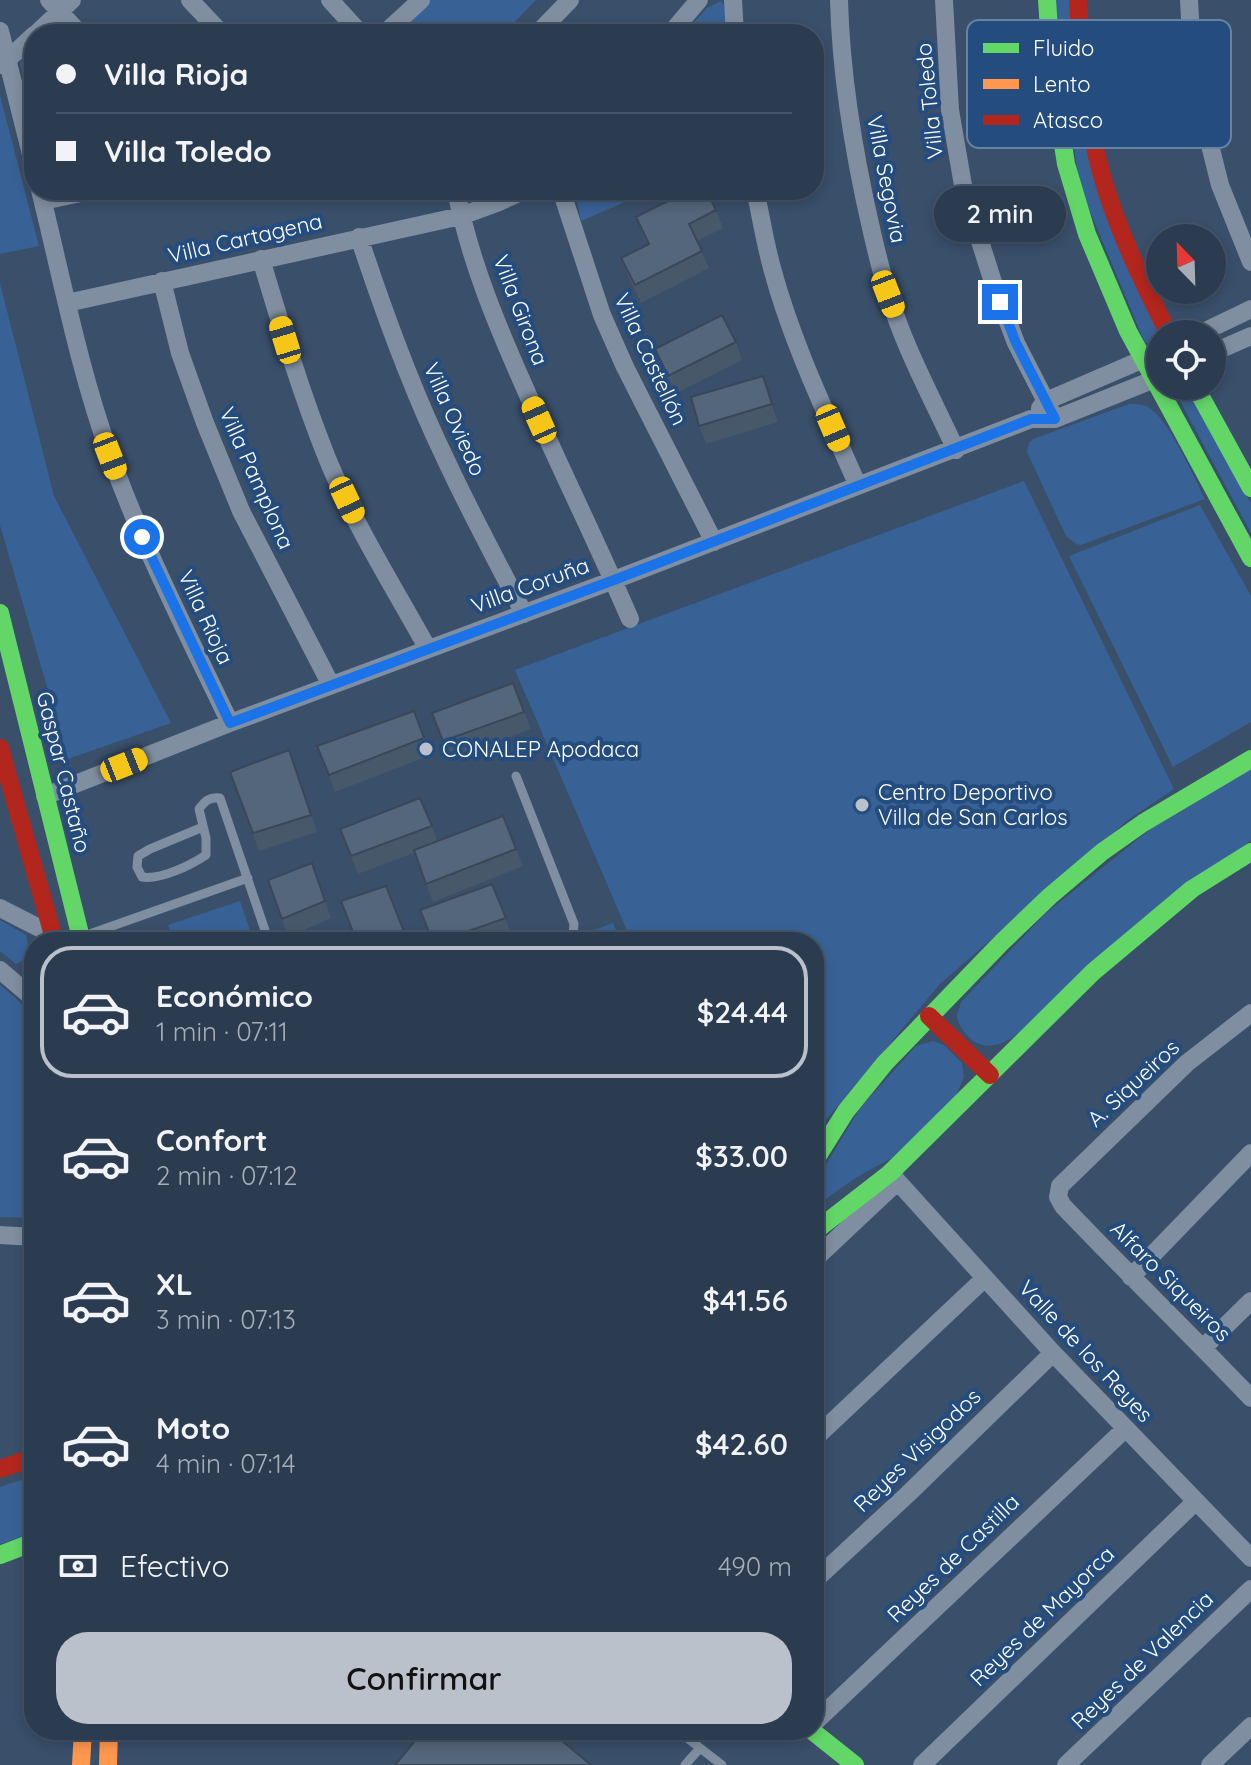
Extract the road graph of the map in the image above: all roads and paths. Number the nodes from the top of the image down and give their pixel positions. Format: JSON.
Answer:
{"nodes":[{"id":1,"x":190,"y":0,"type":"edge"},
{"id":2,"x":330,"y":0,"type":"edge"},
{"id":3,"x":421,"y":0,"type":"edge"},
{"id":4,"x":570,"y":0,"type":"edge"},
{"id":5,"x":699,"y":0,"type":"edge"},
{"id":6,"x":733,"y":0,"type":"edge"},
{"id":7,"x":839,"y":0,"type":"edge"},
{"id":8,"x":944,"y":0,"type":"edge"},
{"id":9,"x":1047,"y":0,"type":"edge"},
{"id":10,"x":1078,"y":0,"type":"edge"},
{"id":11,"x":1189,"y":0,"type":"edge"},
{"id":12,"x":60,"y":4,"type":"edge"},
{"id":13,"x":1048,"y":20,"type":"edge"},
{"id":14,"x":1080,"y":20,"type":"edge"},
{"id":15,"x":1190,"y":20,"type":"edge"},
{"id":16,"x":44,"y":24,"type":"edge"},
{"id":17,"x":73,"y":24,"type":"edge"},
{"id":18,"x":213,"y":24,"type":"edge"},
{"id":19,"x":352,"y":24,"type":"edge"},
{"id":20,"x":395,"y":24,"type":"edge"},
{"id":21,"x":547,"y":24,"type":"edge"},
{"id":22,"x":679,"y":24,"type":"edge"},
{"id":23,"x":734,"y":24,"type":"edge"},
{"id":24,"x":0,"y":31,"type":"edge"},
{"id":25,"x":24,"y":45,"type":"edge"},
{"id":26,"x":4,"y":64,"type":"edge"},
{"id":27,"x":24,"y":132,"type":"edge"},
{"id":28,"x":1064,"y":148,"type":"edge"},
{"id":29,"x":1097,"y":148,"type":"edge"},
{"id":30,"x":1211,"y":148,"type":"edge"},
{"id":31,"x":42,"y":200,"type":"edge"},
{"id":32,"x":458,"y":200,"type":"edge"},
{"id":33,"x":500,"y":200,"type":"edge"},
{"id":34,"x":564,"y":200,"type":"edge"},
{"id":35,"x":757,"y":200,"type":"edge"},
{"id":36,"x":461,"y":216,"type":"junction"},
{"id":37,"x":359,"y":237,"type":"junction"},
{"id":38,"x":261,"y":259,"type":"junction"},
{"id":39,"x":1251,"y":262,"type":"edge"},
{"id":40,"x":162,"y":281,"type":"junction"},
{"id":41,"x":67,"y":303,"type":"junction"},
{"id":42,"x":1251,"y":309,"type":"edge"},
{"id":43,"x":1162,"y":320,"type":"edge"},
{"id":44,"x":1226,"y":321,"type":"edge"},
{"id":45,"x":1251,"y":336,"type":"edge"},
{"id":46,"x":1226,"y":347,"type":"edge"},
{"id":47,"x":1146,"y":350,"type":"edge"},
{"id":48,"x":1146,"y":357,"type":"edge"},
{"id":49,"x":1146,"y":382,"type":"edge"},
{"id":50,"x":1168,"y":400,"type":"edge"},
{"id":51,"x":1203,"y":400,"type":"edge"},
{"id":52,"x":1046,"y":401,"type":"junction"},
{"id":53,"x":1031,"y":419,"type":"junction"},
{"id":54,"x":1055,"y":419,"type":"junction"},
{"id":55,"x":956,"y":450,"type":"junction"},
{"id":56,"x":858,"y":486,"type":"junction"},
{"id":57,"x":1251,"y":488,"type":"edge"},
{"id":58,"x":714,"y":542,"type":"junction"},
{"id":59,"x":1251,"y":558,"type":"edge"},
{"id":60,"x":614,"y":580,"type":"junction"},
{"id":61,"x":0,"y":613,"type":"edge"},
{"id":62,"x":524,"y":614,"type":"junction"},
{"id":63,"x":630,"y":619,"type":"dead end"},
{"id":64,"x":428,"y":649,"type":"junction"},
{"id":65,"x":331,"y":685,"type":"junction"},
{"id":66,"x":230,"y":723,"type":"junction"},
{"id":67,"x":0,"y":748,"type":"edge"},
{"id":68,"x":1251,"y":759,"type":"edge"},
{"id":69,"x":516,"y":776,"type":"dead end"},
{"id":70,"x":45,"y":796,"type":"junction"},
{"id":71,"x":203,"y":827,"type":"junction"},
{"id":72,"x":1251,"y":852,"type":"edge"},
{"id":73,"x":248,"y":878,"type":"junction"},
{"id":74,"x":0,"y":908,"type":"edge"},
{"id":75,"x":43,"y":932,"type":"edge"},
{"id":76,"x":52,"y":932,"type":"edge"},
{"id":77,"x":79,"y":932,"type":"edge"},
{"id":78,"x":103,"y":932,"type":"edge"},
{"id":79,"x":266,"y":932,"type":"edge"},
{"id":80,"x":573,"y":932,"type":"edge"},
{"id":81,"x":0,"y":970,"type":"edge"},
{"id":82,"x":24,"y":990,"type":"edge"},
{"id":83,"x":1251,"y":1013,"type":"edge"},
{"id":84,"x":929,"y":1016,"type":"junction"},
{"id":85,"x":990,"y":1075,"type":"junction"},
{"id":86,"x":824,"y":1146,"type":"edge"},
{"id":87,"x":1251,"y":1153,"type":"edge"},
{"id":88,"x":894,"y":1177,"type":"junction"},
{"id":89,"x":1058,"y":1197,"type":"joint"},
{"id":90,"x":824,"y":1225,"type":"edge"},
{"id":91,"x":0,"y":1235,"type":"edge"},
{"id":92,"x":24,"y":1236,"type":"edge"},
{"id":93,"x":824,"y":1250,"type":"edge"},
{"id":94,"x":1131,"y":1277,"type":"junction"},
{"id":95,"x":985,"y":1278,"type":"junction"},
{"id":96,"x":1251,"y":1301,"type":"edge"},
{"id":97,"x":1203,"y":1348,"type":"junction"},
{"id":98,"x":1053,"y":1353,"type":"junction"},
{"id":99,"x":1251,"y":1398,"type":"edge"},
{"id":100,"x":1125,"y":1429,"type":"junction"},
{"id":101,"x":824,"y":1430,"type":"edge"},
{"id":102,"x":24,"y":1461,"type":"edge"},
{"id":103,"x":0,"y":1469,"type":"edge"},
{"id":104,"x":1195,"y":1502,"type":"junction"},
{"id":105,"x":24,"y":1546,"type":"edge"},
{"id":106,"x":0,"y":1555,"type":"edge"},
{"id":107,"x":1251,"y":1558,"type":"edge"},
{"id":108,"x":824,"y":1572,"type":"edge"},
{"id":109,"x":1251,"y":1589,"type":"edge"},
{"id":110,"x":824,"y":1714,"type":"edge"},
{"id":111,"x":1251,"y":1726,"type":"edge"},
{"id":112,"x":82,"y":1740,"type":"edge"},
{"id":113,"x":109,"y":1740,"type":"edge"},
{"id":114,"x":690,"y":1740,"type":"edge"},
{"id":115,"x":824,"y":1740,"type":"edge"},
{"id":116,"x":700,"y":1748,"type":"junction"},
{"id":117,"x":81,"y":1765,"type":"edge"},
{"id":118,"x":108,"y":1765,"type":"edge"},
{"id":119,"x":685,"y":1765,"type":"edge"},
{"id":120,"x":722,"y":1765,"type":"edge"},
{"id":121,"x":855,"y":1765,"type":"edge"},
{"id":122,"x":922,"y":1765,"type":"edge"},
{"id":123,"x":1066,"y":1765,"type":"edge"},
{"id":124,"x":1210,"y":1765,"type":"edge"}],
"edges":[{"from":1,"to":18,"type":"street"},
{"from":2,"to":19,"type":"street"},
{"from":3,"to":20,"type":"street"},
{"from":4,"to":21,"type":"street"},
{"from":5,"to":22,"type":"street"},
{"from":6,"to":23,"type":"street"},
{"from":7,"to":55,"type":"street","name":"Villa Segovia"},
{"from":8,"to":52,"type":"street","name":"Villa Toledo"},
{"from":9,"to":13,"type":"street"},
{"from":10,"to":14,"type":"street"},
{"from":11,"to":15,"type":"street"},
{"from":12,"to":16,"type":"street"},
{"from":12,"to":17,"type":"street"},
{"from":24,"to":26,"type":"street"},
{"from":25,"to":26,"type":"street"},
{"from":26,"to":27,"type":"street"},
{"from":28,"to":47,"type":"street"},
{"from":29,"to":43,"type":"street"},
{"from":30,"to":39,"type":"street"},
{"from":31,"to":41,"type":"street","name":"Villa Rioja"},
{"from":32,"to":36,"type":"street","name":"Villa Girona"},
{"from":33,"to":36,"type":"street","name":"Villa Cartagena"},
{"from":34,"to":58,"type":"street","name":"Villa Castellón"},
{"from":35,"to":56,"type":"street"},
{"from":36,"to":37,"type":"street","name":"Villa Cartagena"},
{"from":36,"to":60,"type":"street","name":"Villa Girona"},
{"from":37,"to":38,"type":"street","name":"Villa Cartagena"},
{"from":37,"to":62,"type":"street","name":"Villa Oviedo"},
{"from":38,"to":40,"type":"street","name":"Villa Cartagena"},
{"from":38,"to":64,"type":"street"},
{"from":40,"to":41,"type":"street","name":"Villa Cartagena"},
{"from":40,"to":65,"type":"street","name":"Villa Pamplona"},
{"from":41,"to":66,"type":"street","name":"Villa Rioja"},
{"from":42,"to":44,"type":"street"},
{"from":45,"to":46,"type":"street"},
{"from":48,"to":52,"type":"street","name":"Villa Coruña"},
{"from":49,"to":54,"type":"street","name":"Villa Coruña"},
{"from":50,"to":59,"type":"street"},
{"from":51,"to":57,"type":"street"},
{"from":52,"to":53,"type":"street","name":"Villa Coruña"},
{"from":52,"to":54,"type":"street","name":"Villa Toledo"},
{"from":53,"to":54,"type":"street","name":"Villa Coruña"},
{"from":53,"to":55,"type":"street","name":"Villa Coruña"},
{"from":55,"to":56,"type":"street","name":"Villa Coruña"},
{"from":56,"to":58,"type":"street","name":"Villa Coruña"},
{"from":58,"to":60,"type":"street","name":"Villa Coruña"},
{"from":60,"to":62,"type":"street","name":"Villa Coruña"},
{"from":60,"to":63,"type":"street","name":"Villa Girona"},
{"from":61,"to":70,"type":"street","name":"Gaspar Castaño"},
{"from":62,"to":64,"type":"street","name":"Villa Coruña"},
{"from":64,"to":65,"type":"street","name":"Villa Coruña"},
{"from":65,"to":66,"type":"street","name":"Villa Coruña"},
{"from":66,"to":70,"type":"street","name":"Villa Coruña"},
{"from":67,"to":76,"type":"street"},
{"from":68,"to":84,"type":"street"},
{"from":69,"to":80,"type":"lane"},
{"from":70,"to":77,"type":"street","name":"Gaspar Castaño"},
{"from":71,"to":71,"type":"lane"},
{"from":71,"to":73,"type":"lane"},
{"from":72,"to":85,"type":"street"},
{"from":73,"to":78,"type":"lane"},
{"from":73,"to":79,"type":"lane"},
{"from":74,"to":75,"type":"street"},
{"from":81,"to":82,"type":"street"},
{"from":83,"to":89,"type":"street","name":"A. Siqueiros"},
{"from":84,"to":85,"type":"street"},
{"from":84,"to":86,"type":"street"},
{"from":85,"to":88,"type":"street"},
{"from":87,"to":94,"type":"street"},
{"from":88,"to":90,"type":"street"},
{"from":88,"to":93,"type":"street"},
{"from":88,"to":95,"type":"street","name":"Valle de los Reyes"},
{"from":89,"to":94,"type":"street","name":"Alfaro Siqueiros"},
{"from":91,"to":92,"type":"street"},
{"from":94,"to":97,"type":"street","name":"Alfaro Siqueiros"},
{"from":95,"to":98,"type":"street","name":"Valle de los Reyes"},
{"from":95,"to":101,"type":"street"},
{"from":96,"to":97,"type":"street"},
{"from":97,"to":99,"type":"street","name":"Alfaro Siqueiros"},
{"from":98,"to":100,"type":"street","name":"Valle de los Reyes"},
{"from":98,"to":108,"type":"street","name":"Reyes Visigodos"},
{"from":100,"to":104,"type":"street","name":"Valle de los Reyes"},
{"from":100,"to":110,"type":"street","name":"Reyes de Castilla"},
{"from":102,"to":103,"type":"street"},
{"from":104,"to":107,"type":"street","name":"Valle de los Reyes"},
{"from":104,"to":122,"type":"street","name":"Reyes de Mayorca"},
{"from":105,"to":106,"type":"street"},
{"from":109,"to":123,"type":"street","name":"Reyes de Valencia"},
{"from":111,"to":124,"type":"street"},
{"from":112,"to":117,"type":"street"},
{"from":113,"to":118,"type":"street"},
{"from":114,"to":116,"type":"lane"},
{"from":115,"to":121,"type":"street"},
{"from":116,"to":119,"type":"lane"},
{"from":116,"to":120,"type":"lane"}]}
